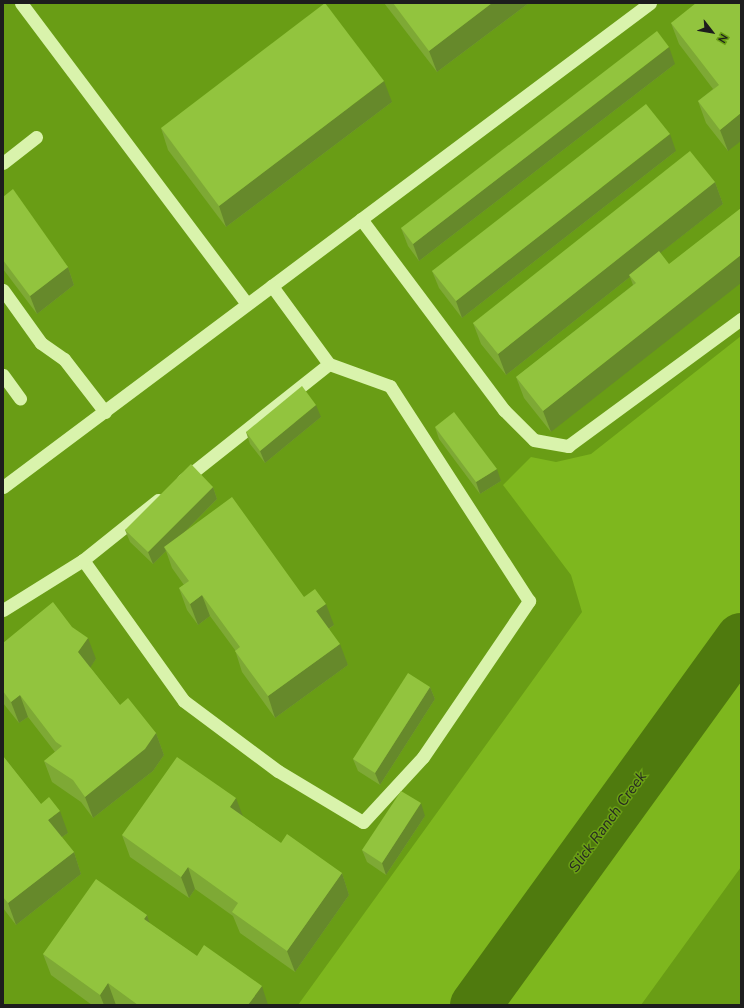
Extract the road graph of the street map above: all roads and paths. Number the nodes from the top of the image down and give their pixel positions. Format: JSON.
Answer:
{"nodes":[{"id":1,"x":21,"y":3,"type":"edge"},
{"id":2,"x":650,"y":3,"type":"edge"},
{"id":3,"x":36,"y":137,"type":"dead end"},
{"id":4,"x":3,"y":163,"type":"edge"},
{"id":5,"x":361,"y":220,"type":"junction"},
{"id":6,"x":272,"y":286,"type":"junction"},
{"id":7,"x":3,"y":290,"type":"edge"},
{"id":8,"x":247,"y":304,"type":"junction"},
{"id":9,"x":741,"y":319,"type":"edge"},
{"id":10,"x":328,"y":364,"type":"junction"},
{"id":11,"x":3,"y":374,"type":"edge"},
{"id":12,"x":20,"y":398,"type":"dead end"},
{"id":13,"x":104,"y":412,"type":"junction"},
{"id":14,"x":3,"y":487,"type":"edge"},
{"id":15,"x":83,"y":560,"type":"junction"},
{"id":16,"x":3,"y":610,"type":"edge"}],
"edges":[{"from":1,"to":8,"type":"lane"},
{"from":2,"to":5,"type":"lane"},
{"from":3,"to":4,"type":"lane"},
{"from":5,"to":6,"type":"lane"},
{"from":5,"to":9,"type":"lane"},
{"from":6,"to":8,"type":"lane"},
{"from":6,"to":10,"type":"lane"},
{"from":7,"to":13,"type":"lane"},
{"from":8,"to":13,"type":"lane"},
{"from":10,"to":15,"type":"lane"},
{"from":10,"to":15,"type":"lane"},
{"from":11,"to":12,"type":"lane"},
{"from":13,"to":14,"type":"lane"},
{"from":15,"to":16,"type":"lane"}]}
